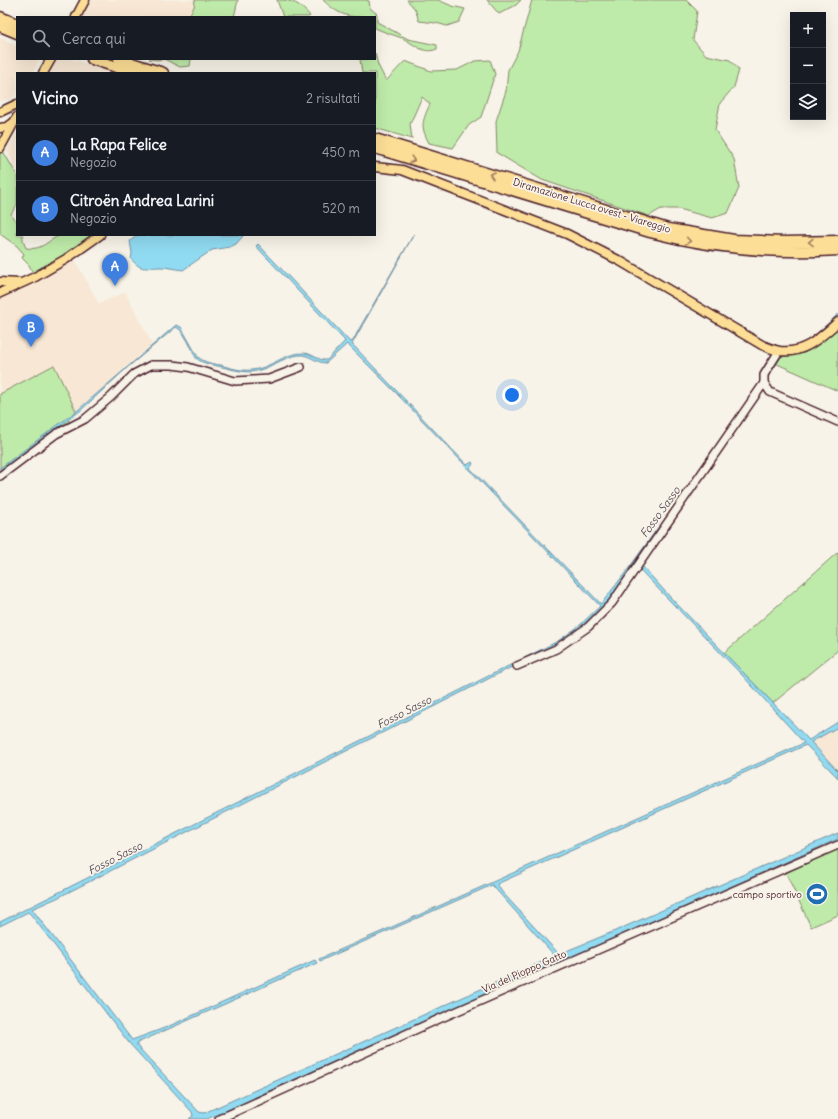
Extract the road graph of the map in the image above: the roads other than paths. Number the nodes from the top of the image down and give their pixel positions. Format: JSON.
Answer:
{"nodes":[{"id":1,"x":85,"y":0,"type":"edge"},
{"id":2,"x":77,"y":16,"type":"edge"},
{"id":3,"x":0,"y":17,"type":"edge"},
{"id":4,"x":16,"y":24,"type":"edge"},
{"id":5,"x":0,"y":26,"type":"edge"},
{"id":6,"x":16,"y":32,"type":"edge"},
{"id":7,"x":50,"y":60,"type":"edge"},
{"id":8,"x":95,"y":60,"type":"edge"},
{"id":9,"x":122,"y":60,"type":"edge"},
{"id":10,"x":44,"y":72,"type":"edge"},
{"id":11,"x":132,"y":72,"type":"edge"},
{"id":12,"x":160,"y":72,"type":"edge"},
{"id":13,"x":15,"y":104,"type":"edge"},
{"id":14,"x":0,"y":106,"type":"edge"},
{"id":15,"x":0,"y":112,"type":"edge"},
{"id":16,"x":15,"y":120,"type":"edge"},
{"id":17,"x":0,"y":128,"type":"edge"},
{"id":18,"x":376,"y":138,"type":"edge"},
{"id":19,"x":0,"y":147,"type":"edge"},
{"id":20,"x":376,"y":148,"type":"edge"},
{"id":21,"x":376,"y":167,"type":"edge"},
{"id":22,"x":650,"y":228,"type":"junction"},
{"id":23,"x":99,"y":236,"type":"edge"},
{"id":24,"x":838,"y":241,"type":"edge"},
{"id":25,"x":787,"y":246,"type":"junction"},
{"id":26,"x":838,"y":250,"type":"edge"},
{"id":27,"x":0,"y":282,"type":"edge"},
{"id":28,"x":22,"y":283,"type":"junction"},
{"id":29,"x":0,"y":293,"type":"edge"},
{"id":30,"x":838,"y":322,"type":"edge"},
{"id":31,"x":779,"y":351,"type":"junction"},
{"id":32,"x":301,"y":367,"type":"dead end"},
{"id":33,"x":764,"y":383,"type":"junction"},
{"id":34,"x":838,"y":422,"type":"edge"},
{"id":35,"x":0,"y":476,"type":"edge"},
{"id":36,"x":517,"y":666,"type":"dead end"},
{"id":37,"x":838,"y":845,"type":"edge"},
{"id":38,"x":219,"y":1119,"type":"edge"}],
"edges":[{"from":1,"to":2,"type":"main road"},
{"from":3,"to":4,"type":"highway"},
{"from":5,"to":6,"type":"highway"},
{"from":7,"to":10,"type":"main road"},
{"from":8,"to":11,"type":"highway"},
{"from":9,"to":12,"type":"highway"},
{"from":13,"to":14,"type":"main road"},
{"from":13,"to":15,"type":"main road"},
{"from":16,"to":17,"type":"main road"},
{"from":16,"to":19,"type":"main road"},
{"from":22,"to":18,"type":"highway","name":"Diramazione Lucca ovest - Viareggio","one_way":true},
{"from":20,"to":22,"type":"highway","name":"Diramazione Lucca ovest - Viareggio","one_way":true},
{"from":21,"to":31,"type":"main road"},
{"from":22,"to":25,"type":"highway","name":"Diramazione Lucca ovest - Viareggio"},
{"from":23,"to":28,"type":"main road"},
{"from":24,"to":25,"type":"highway","name":"Diramazione Lucca ovest - Viareggio","one_way":true},
{"from":25,"to":26,"type":"highway","name":"Diramazione Lucca ovest - Viareggio"},
{"from":27,"to":28,"type":"main road"},
{"from":28,"to":29,"type":"main road"},
{"from":30,"to":31,"type":"main road"},
{"from":31,"to":33,"type":"street"},
{"from":32,"to":35,"type":"street"},
{"from":33,"to":34,"type":"street"},
{"from":33,"to":36,"type":"street"},
{"from":37,"to":38,"type":"street","name":"Via del Pioppo Gatto"}]}
